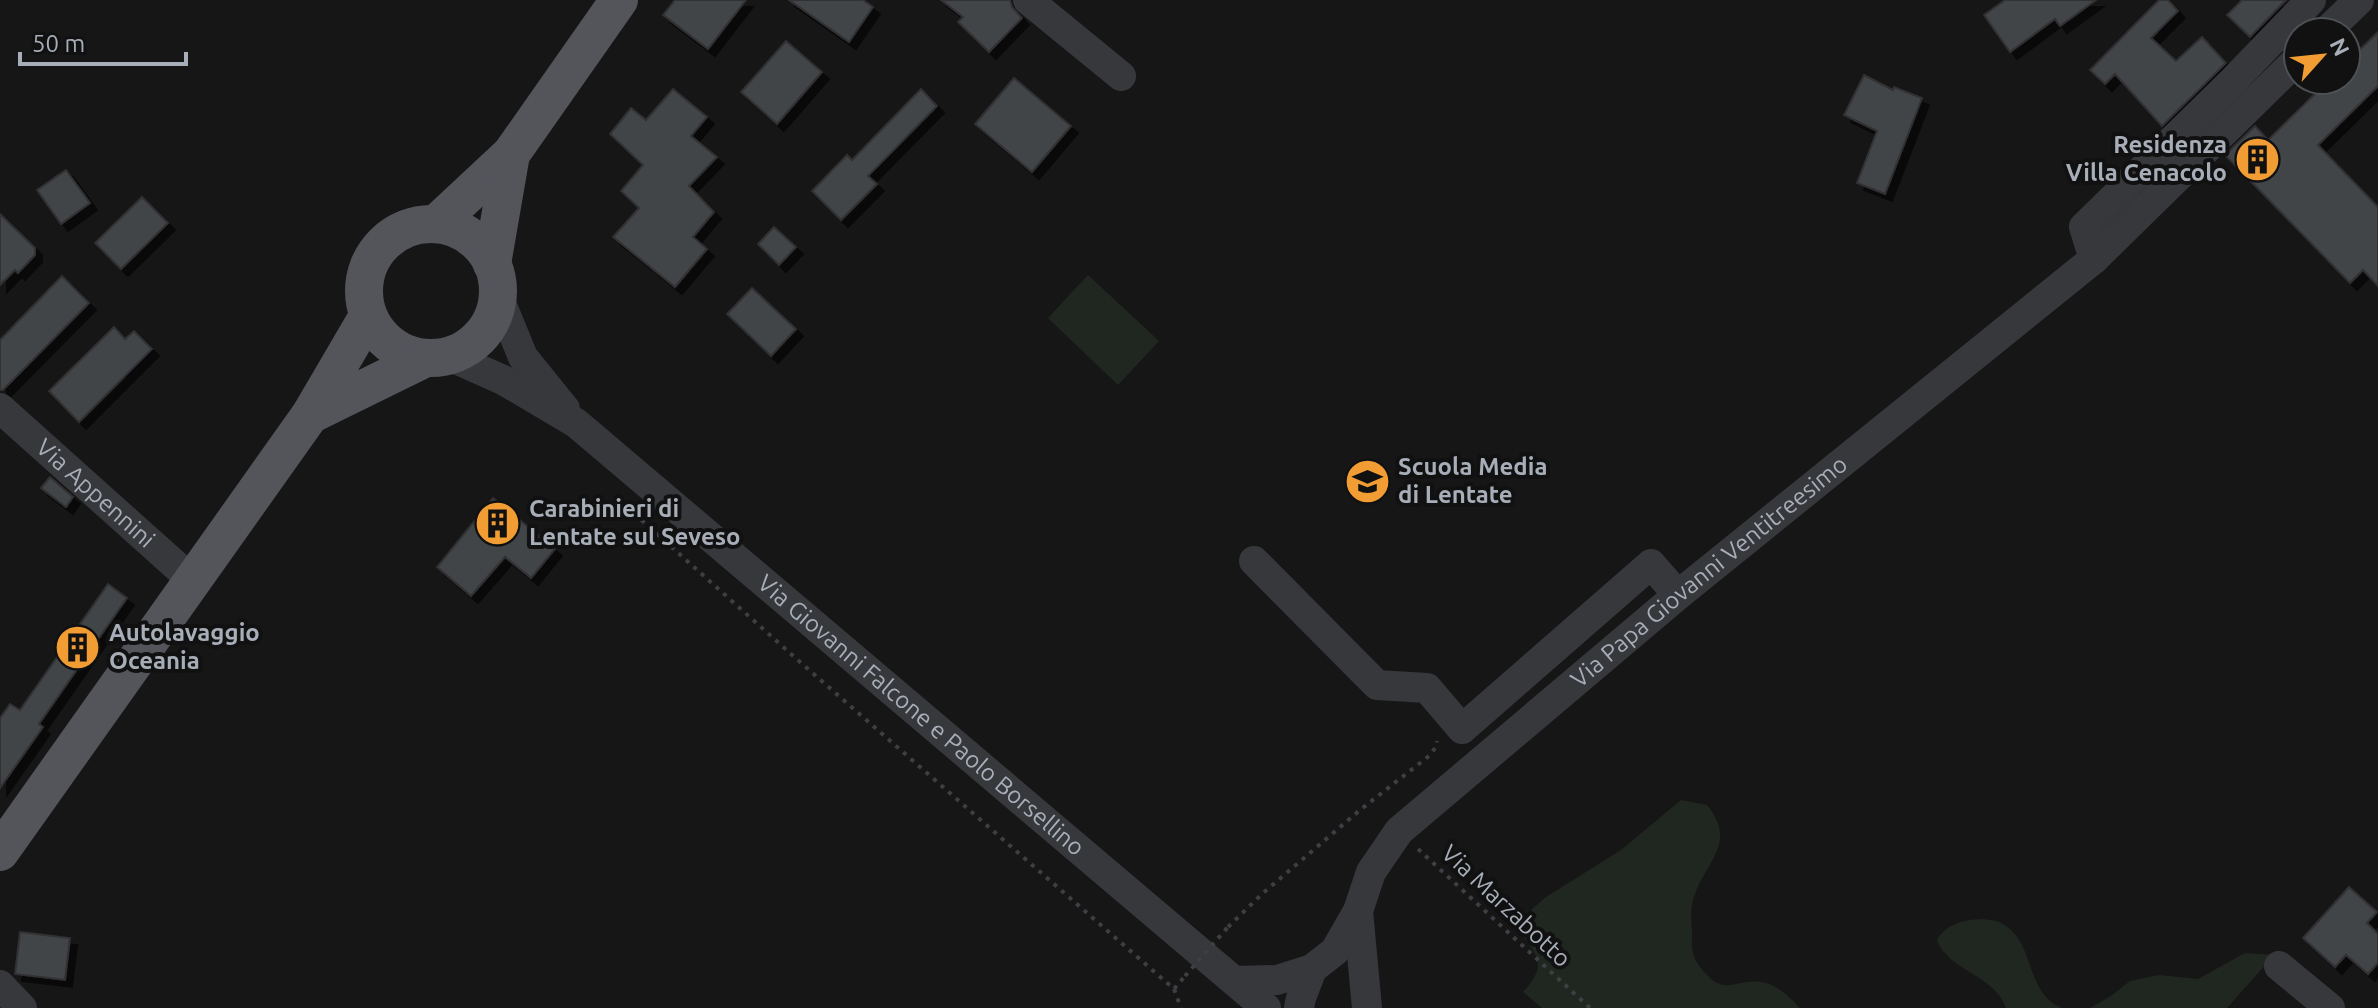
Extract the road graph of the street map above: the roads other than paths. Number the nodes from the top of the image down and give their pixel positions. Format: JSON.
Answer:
{"nodes":[{"id":1,"x":619,"y":0,"type":"edge"},
{"id":2,"x":1028,"y":0,"type":"edge"},
{"id":3,"x":2311,"y":0,"type":"edge"},
{"id":4,"x":2359,"y":0,"type":"edge"},
{"id":5,"x":2342,"y":16,"type":"edge"},
{"id":6,"x":2282,"y":75,"type":"edge"},
{"id":7,"x":1121,"y":76,"type":"dead end"},
{"id":8,"x":511,"y":154,"type":"junction"},
{"id":9,"x":424,"y":219,"type":"junction"},
{"id":10,"x":2094,"y":259,"type":"junction"},
{"id":11,"x":495,"y":280,"type":"junction"},
{"id":12,"x":357,"y":309,"type":"junction"},
{"id":13,"x":438,"y":357,"type":"junction"},
{"id":14,"x":0,"y":408,"type":"edge"},
{"id":15,"x":310,"y":415,"type":"junction"},
{"id":16,"x":576,"y":423,"type":"junction"},
{"id":17,"x":1254,"y":561,"type":"dead end"},
{"id":18,"x":192,"y":580,"type":"junction"},
{"id":19,"x":1678,"y":595,"type":"junction"},
{"id":20,"x":0,"y":852,"type":"edge"},
{"id":21,"x":1358,"y":911,"type":"junction"},
{"id":22,"x":2279,"y":966,"type":"dead end"},
{"id":23,"x":1312,"y":969,"type":"junction"},
{"id":24,"x":1236,"y":981,"type":"junction"},
{"id":25,"x":0,"y":985,"type":"edge"},
{"id":26,"x":1364,"y":1006,"type":"edge"},
{"id":27,"x":22,"y":1008,"type":"edge"},
{"id":28,"x":1266,"y":1008,"type":"edge"},
{"id":29,"x":1299,"y":1008,"type":"edge"},
{"id":30,"x":2330,"y":1008,"type":"edge"}],
"edges":[{"from":1,"to":8,"type":"main road"},
{"from":2,"to":7,"type":"street"},
{"from":3,"to":10,"type":"street"},
{"from":4,"to":5,"type":"street"},
{"from":6,"to":10,"type":"street","name":"Via Papa Giovanni Ventitreesimo"},
{"from":8,"to":9,"type":"main road"},
{"from":8,"to":11,"type":"main road"},
{"from":9,"to":11,"type":"main road"},
{"from":9,"to":12,"type":"main road"},
{"from":10,"to":19,"type":"street","name":"Via Papa Giovanni Ventitreesimo"},
{"from":11,"to":13,"type":"main road"},
{"from":11,"to":16,"type":"street"},
{"from":12,"to":13,"type":"main road"},
{"from":12,"to":15,"type":"main road"},
{"from":13,"to":15,"type":"main road"},
{"from":13,"to":16,"type":"street"},
{"from":14,"to":18,"type":"street","name":"Via Appennini"},
{"from":15,"to":18,"type":"main road"},
{"from":16,"to":24,"type":"street","name":"Via Giovanni Falcone e Paolo Borsellino"},
{"from":17,"to":19,"type":"street"},
{"from":18,"to":20,"type":"main road"},
{"from":19,"to":21,"type":"street","name":"Via Papa Giovanni Ventitreesimo"},
{"from":21,"to":23,"type":"street","name":"Via Papa Giovanni Ventitreesimo"},
{"from":21,"to":26,"type":"street","name":"Via Papa Giovanni Ventitreesimo"},
{"from":22,"to":30,"type":"street"},
{"from":23,"to":24,"type":"street","name":"Via Papa Giovanni Ventitreesimo"},
{"from":23,"to":29,"type":"street","name":"Via Papa Giovanni Ventitreesimo"},
{"from":24,"to":28,"type":"street","name":"Via Giovanni Falcone e Paolo Borsellino"},
{"from":25,"to":27,"type":"street"}]}
